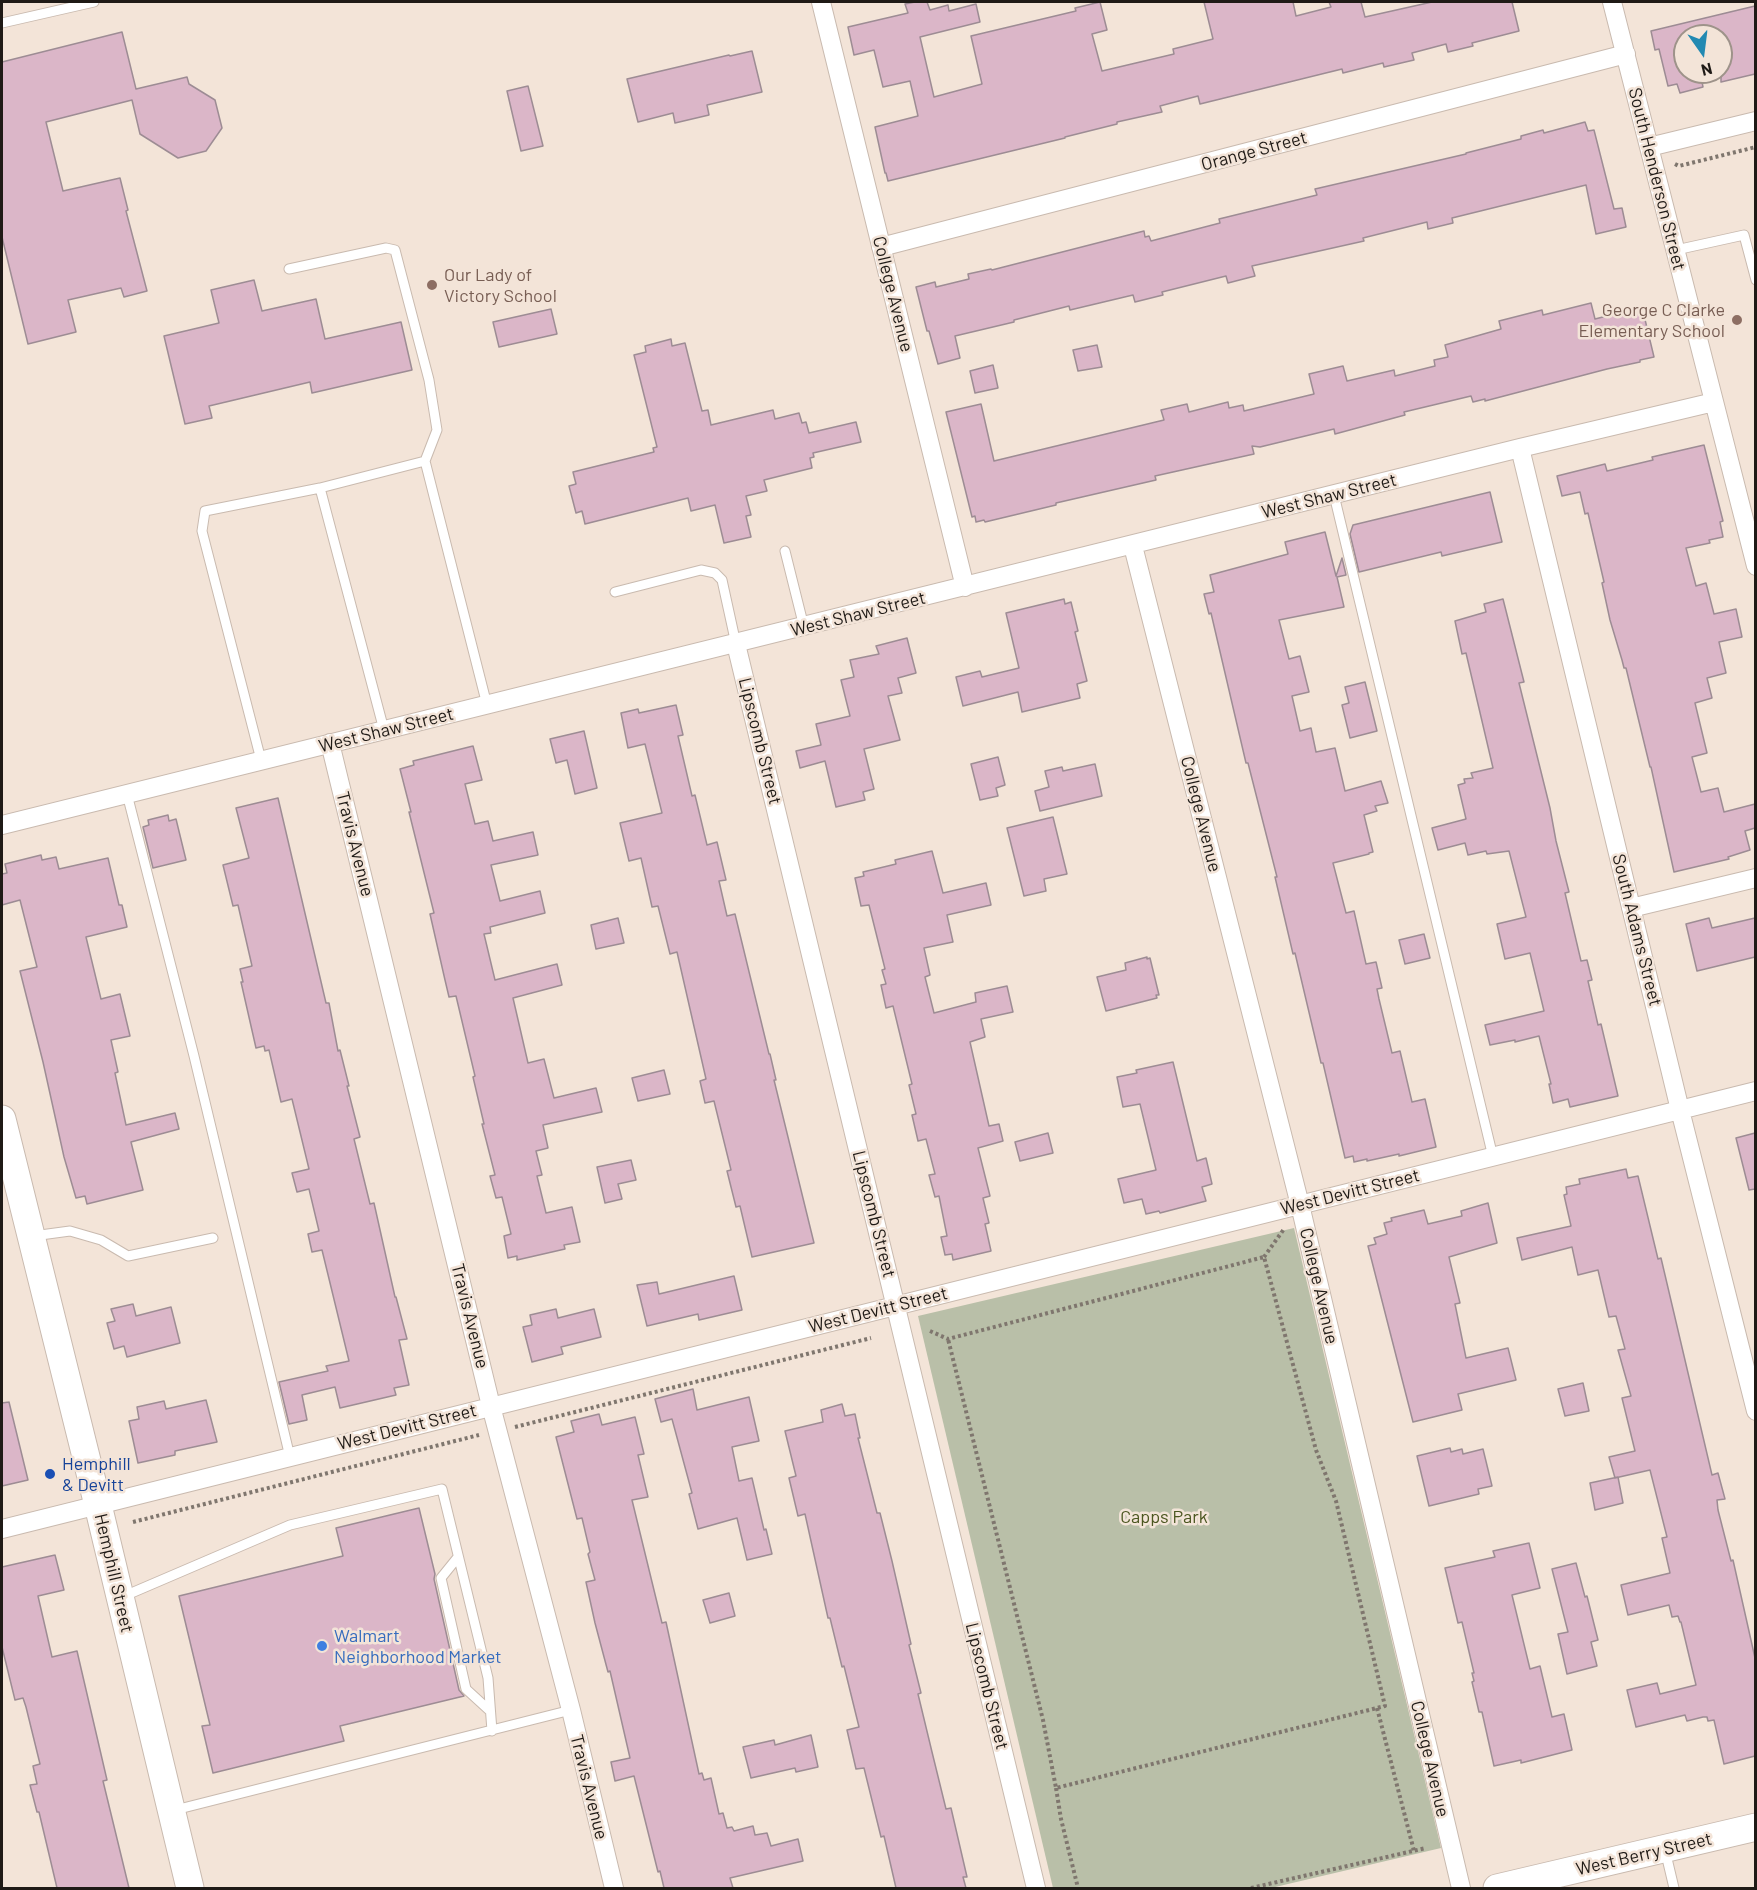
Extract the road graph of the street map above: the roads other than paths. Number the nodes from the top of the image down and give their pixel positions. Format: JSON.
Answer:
{"nodes":[{"id":1,"x":94,"y":2,"type":"edge"},
{"id":2,"x":821,"y":2,"type":"edge"},
{"id":3,"x":1612,"y":2,"type":"edge"},
{"id":4,"x":2,"y":23,"type":"edge"},
{"id":5,"x":1626,"y":54,"type":"junction"},
{"id":6,"x":1755,"y":121,"type":"edge"},
{"id":7,"x":1649,"y":147,"type":"junction"},
{"id":8,"x":881,"y":247,"type":"junction"},
{"id":9,"x":1676,"y":250,"type":"junction"},
{"id":10,"x":289,"y":269,"type":"dead end"},
{"id":11,"x":1755,"y":280,"type":"edge"},
{"id":12,"x":1714,"y":402,"type":"junction"},
{"id":13,"x":1521,"y":448,"type":"junction"},
{"id":14,"x":425,"y":461,"type":"junction"},
{"id":15,"x":321,"y":488,"type":"junction"},
{"id":16,"x":1334,"y":495,"type":"junction"},
{"id":17,"x":1748,"y":502,"type":"edge"},
{"id":18,"x":1133,"y":546,"type":"junction"},
{"id":19,"x":785,"y":551,"type":"dead end"},
{"id":20,"x":1755,"y":566,"type":"edge"},
{"id":21,"x":965,"y":587,"type":"junction"},
{"id":22,"x":615,"y":592,"type":"dead end"},
{"id":23,"x":804,"y":627,"type":"junction"},
{"id":24,"x":736,"y":644,"type":"junction"},
{"id":25,"x":487,"y":705,"type":"junction"},
{"id":26,"x":384,"y":730,"type":"junction"},
{"id":27,"x":330,"y":743,"type":"junction"},
{"id":28,"x":261,"y":760,"type":"junction"},
{"id":29,"x":127,"y":794,"type":"junction"},
{"id":30,"x":2,"y":825,"type":"edge"},
{"id":31,"x":1755,"y":878,"type":"edge"},
{"id":32,"x":1631,"y":908,"type":"junction"},
{"id":33,"x":1755,"y":1091,"type":"edge"},
{"id":34,"x":1680,"y":1110,"type":"junction"},
{"id":35,"x":2,"y":1121,"type":"edge"},
{"id":36,"x":1494,"y":1157,"type":"junction"},
{"id":37,"x":1300,"y":1205,"type":"junction"},
{"id":38,"x":31,"y":1236,"type":"junction"},
{"id":39,"x":213,"y":1238,"type":"dead end"},
{"id":40,"x":896,"y":1305,"type":"junction"},
{"id":41,"x":491,"y":1406,"type":"junction"},
{"id":42,"x":1755,"y":1411,"type":"edge"},
{"id":43,"x":290,"y":1457,"type":"junction"},
{"id":44,"x":98,"y":1505,"type":"junction"},
{"id":45,"x":2,"y":1529,"type":"edge"},
{"id":46,"x":458,"y":1557,"type":"junction"},
{"id":47,"x":120,"y":1598,"type":"junction"},
{"id":48,"x":571,"y":1710,"type":"junction"},
{"id":49,"x":490,"y":1711,"type":"junction"},
{"id":50,"x":492,"y":1731,"type":"junction"},
{"id":51,"x":171,"y":1811,"type":"junction"},
{"id":52,"x":1755,"y":1827,"type":"edge"},
{"id":53,"x":1664,"y":1849,"type":"junction"},
{"id":54,"x":189,"y":1888,"type":"edge"},
{"id":55,"x":614,"y":1888,"type":"edge"},
{"id":56,"x":1036,"y":1888,"type":"edge"},
{"id":57,"x":1461,"y":1888,"type":"edge"},
{"id":58,"x":1497,"y":1888,"type":"edge"},
{"id":59,"x":1674,"y":1888,"type":"edge"}],
"edges":[{"from":1,"to":4,"type":"lane"},
{"from":2,"to":8,"type":"street","name":"College Avenue"},
{"from":3,"to":5,"type":"street","name":"South Henderson Street"},
{"from":5,"to":7,"type":"street","name":"South Henderson Street"},
{"from":5,"to":8,"type":"street","name":"Orange Street"},
{"from":6,"to":7,"type":"street"},
{"from":7,"to":9,"type":"street","name":"South Henderson Street"},
{"from":8,"to":21,"type":"street","name":"College Avenue"},
{"from":9,"to":11,"type":"lane"},
{"from":9,"to":12,"type":"street","name":"South Henderson Street"},
{"from":10,"to":14,"type":"lane"},
{"from":12,"to":13,"type":"street","name":"West Shaw Street"},
{"from":12,"to":17,"type":"street","name":"South Henderson Street"},
{"from":13,"to":16,"type":"street","name":"West Shaw Street"},
{"from":13,"to":32,"type":"street","name":"South Adams Street"},
{"from":14,"to":15,"type":"lane"},
{"from":14,"to":25,"type":"lane"},
{"from":15,"to":26,"type":"lane"},
{"from":15,"to":28,"type":"lane"},
{"from":16,"to":18,"type":"street","name":"West Shaw Street"},
{"from":16,"to":36,"type":"lane"},
{"from":17,"to":20,"type":"street","name":"South Henderson Street"},
{"from":18,"to":21,"type":"street","name":"West Shaw Street"},
{"from":18,"to":37,"type":"street","name":"College Avenue"},
{"from":19,"to":23,"type":"lane"},
{"from":21,"to":23,"type":"street","name":"West Shaw Street"},
{"from":22,"to":24,"type":"lane"},
{"from":23,"to":24,"type":"street","name":"West Shaw Street"},
{"from":24,"to":25,"type":"street","name":"West Shaw Street"},
{"from":24,"to":40,"type":"street","name":"Lipscomb Street"},
{"from":25,"to":26,"type":"street","name":"West Shaw Street"},
{"from":26,"to":27,"type":"street","name":"West Shaw Street"},
{"from":27,"to":28,"type":"street","name":"West Shaw Street"},
{"from":27,"to":41,"type":"street","name":"Travis Avenue"},
{"from":28,"to":29,"type":"street","name":"West Shaw Street"},
{"from":29,"to":30,"type":"street","name":"West Shaw Street"},
{"from":29,"to":43,"type":"lane"},
{"from":31,"to":32,"type":"street"},
{"from":32,"to":34,"type":"street","name":"South Adams Street"},
{"from":33,"to":34,"type":"street","name":"West Devitt Street"},
{"from":34,"to":36,"type":"street","name":"West Devitt Street"},
{"from":34,"to":42,"type":"street","name":"South Adams Street"},
{"from":35,"to":38,"type":"main road","name":"Hemphill Street"},
{"from":36,"to":37,"type":"street","name":"West Devitt Street"},
{"from":37,"to":40,"type":"street","name":"West Devitt Street"},
{"from":37,"to":57,"type":"street","name":"College Avenue"},
{"from":38,"to":39,"type":"lane"},
{"from":38,"to":44,"type":"main road","name":"Hemphill Street"},
{"from":40,"to":41,"type":"street","name":"West Devitt Street"},
{"from":40,"to":56,"type":"street","name":"Lipscomb Street"},
{"from":41,"to":43,"type":"street","name":"West Devitt Street"},
{"from":41,"to":48,"type":"street","name":"Travis Avenue"},
{"from":43,"to":44,"type":"street","name":"West Devitt Street"},
{"from":44,"to":45,"type":"street","name":"West Devitt Street"},
{"from":44,"to":47,"type":"main road","name":"Hemphill Street"},
{"from":46,"to":47,"type":"lane"},
{"from":46,"to":49,"type":"lane"},
{"from":46,"to":49,"type":"lane"},
{"from":47,"to":51,"type":"main road","name":"Hemphill Street"},
{"from":48,"to":50,"type":"lane"},
{"from":48,"to":55,"type":"street","name":"Travis Avenue"},
{"from":49,"to":50,"type":"lane"},
{"from":50,"to":51,"type":"lane"},
{"from":51,"to":54,"type":"main road","name":"Hemphill Street"},
{"from":52,"to":53,"type":"main road","name":"West Berry Street"},
{"from":53,"to":58,"type":"main road","name":"West Berry Street"},
{"from":53,"to":59,"type":"lane"}]}
